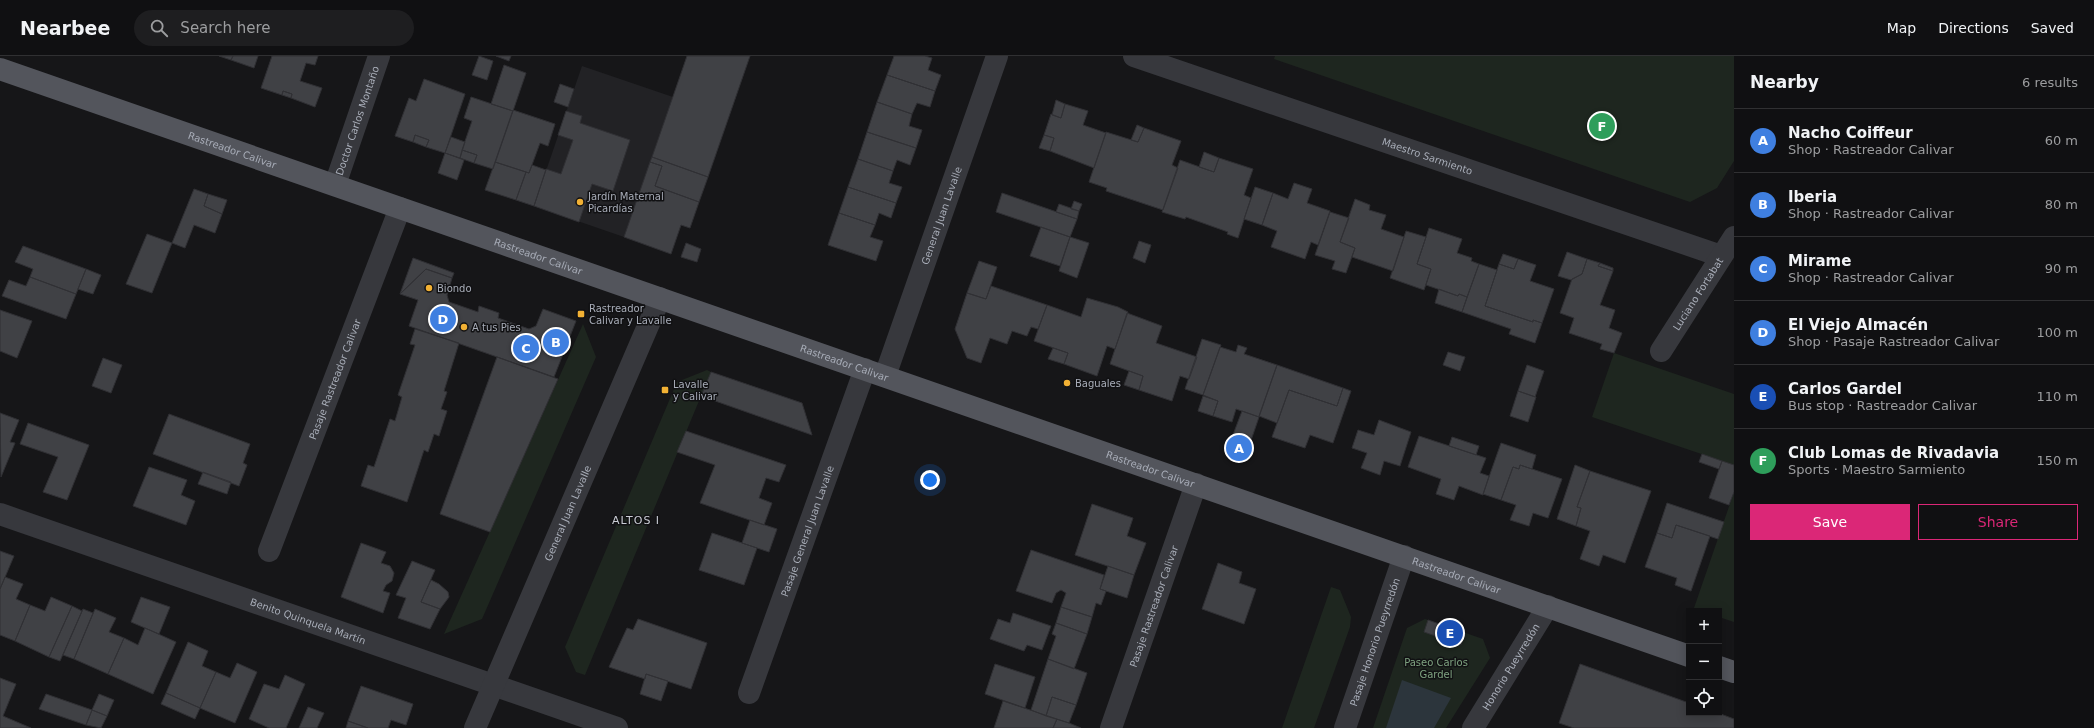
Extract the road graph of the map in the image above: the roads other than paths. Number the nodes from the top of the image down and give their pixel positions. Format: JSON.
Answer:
{"nodes":[{"id":1,"x":379,"y":56,"type":"edge"},
{"id":2,"x":997,"y":56,"type":"edge"},
{"id":3,"x":1134,"y":56,"type":"edge"},
{"id":4,"x":0,"y":69,"type":"edge"},
{"id":5,"x":335,"y":185,"type":"junction"},
{"id":6,"x":400,"y":208,"type":"junction"},
{"id":7,"x":1734,"y":237,"type":"edge"},
{"id":8,"x":1721,"y":256,"type":"junction"},
{"id":9,"x":660,"y":298,"type":"junction"},
{"id":10,"x":1661,"y":351,"type":"dead end"},
{"id":11,"x":875,"y":372,"type":"junction"},
{"id":12,"x":1196,"y":484,"type":"junction"},
{"id":13,"x":0,"y":514,"type":"edge"},
{"id":14,"x":269,"y":550,"type":"dead end"},
{"id":15,"x":1404,"y":556,"type":"junction"},
{"id":16,"x":1548,"y":606,"type":"junction"},
{"id":17,"x":1686,"y":655,"type":"edge"},
{"id":18,"x":1722,"y":668,"type":"edge"},
{"id":19,"x":1734,"y":672,"type":"edge"},
{"id":20,"x":494,"y":686,"type":"junction"},
{"id":21,"x":749,"y":693,"type":"dead end"},
{"id":22,"x":475,"y":728,"type":"edge"},
{"id":23,"x":617,"y":728,"type":"edge"},
{"id":24,"x":1111,"y":728,"type":"edge"},
{"id":25,"x":1345,"y":728,"type":"edge"},
{"id":26,"x":1473,"y":728,"type":"edge"}],
"edges":[{"from":1,"to":5,"type":"street","name":"Doctor Carlos Montaño"},
{"from":2,"to":11,"type":"street","name":"General Juan Lavalle"},
{"from":3,"to":8,"type":"street","name":"Maestro Sarmiento"},
{"from":4,"to":5,"type":"main road","name":"Rastreador Calivar"},
{"from":5,"to":6,"type":"main road","name":"Rastreador Calivar"},
{"from":6,"to":9,"type":"main road","name":"Rastreador Calivar"},
{"from":6,"to":14,"type":"street","name":"Pasaje Rastreador Calivar"},
{"from":7,"to":8,"type":"street","name":"Luciano Fortabat"},
{"from":8,"to":10,"type":"street","name":"Luciano Fortabat"},
{"from":9,"to":11,"type":"main road","name":"Rastreador Calivar"},
{"from":9,"to":20,"type":"street","name":"General Juan Lavalle"},
{"from":11,"to":12,"type":"main road","name":"Rastreador Calivar"},
{"from":11,"to":21,"type":"street","name":"Pasaje General Juan Lavalle"},
{"from":12,"to":15,"type":"main road","name":"Rastreador Calivar"},
{"from":12,"to":24,"type":"street","name":"Pasaje Rastreador Calivar"},
{"from":13,"to":20,"type":"street","name":"Benito Quinquela Martín"},
{"from":15,"to":16,"type":"main road","name":"Rastreador Calivar"},
{"from":15,"to":25,"type":"street","name":"Pasaje Honorio Pueyrredón"},
{"from":16,"to":17,"type":"main road","name":"Rastreador Calivar"},
{"from":16,"to":26,"type":"street","name":"Honorio Pueyrredón"},
{"from":18,"to":19,"type":"main road"},
{"from":20,"to":22,"type":"street","name":"General Juan Lavalle"},
{"from":20,"to":23,"type":"street","name":"Benito Quinquela Martín"}]}
